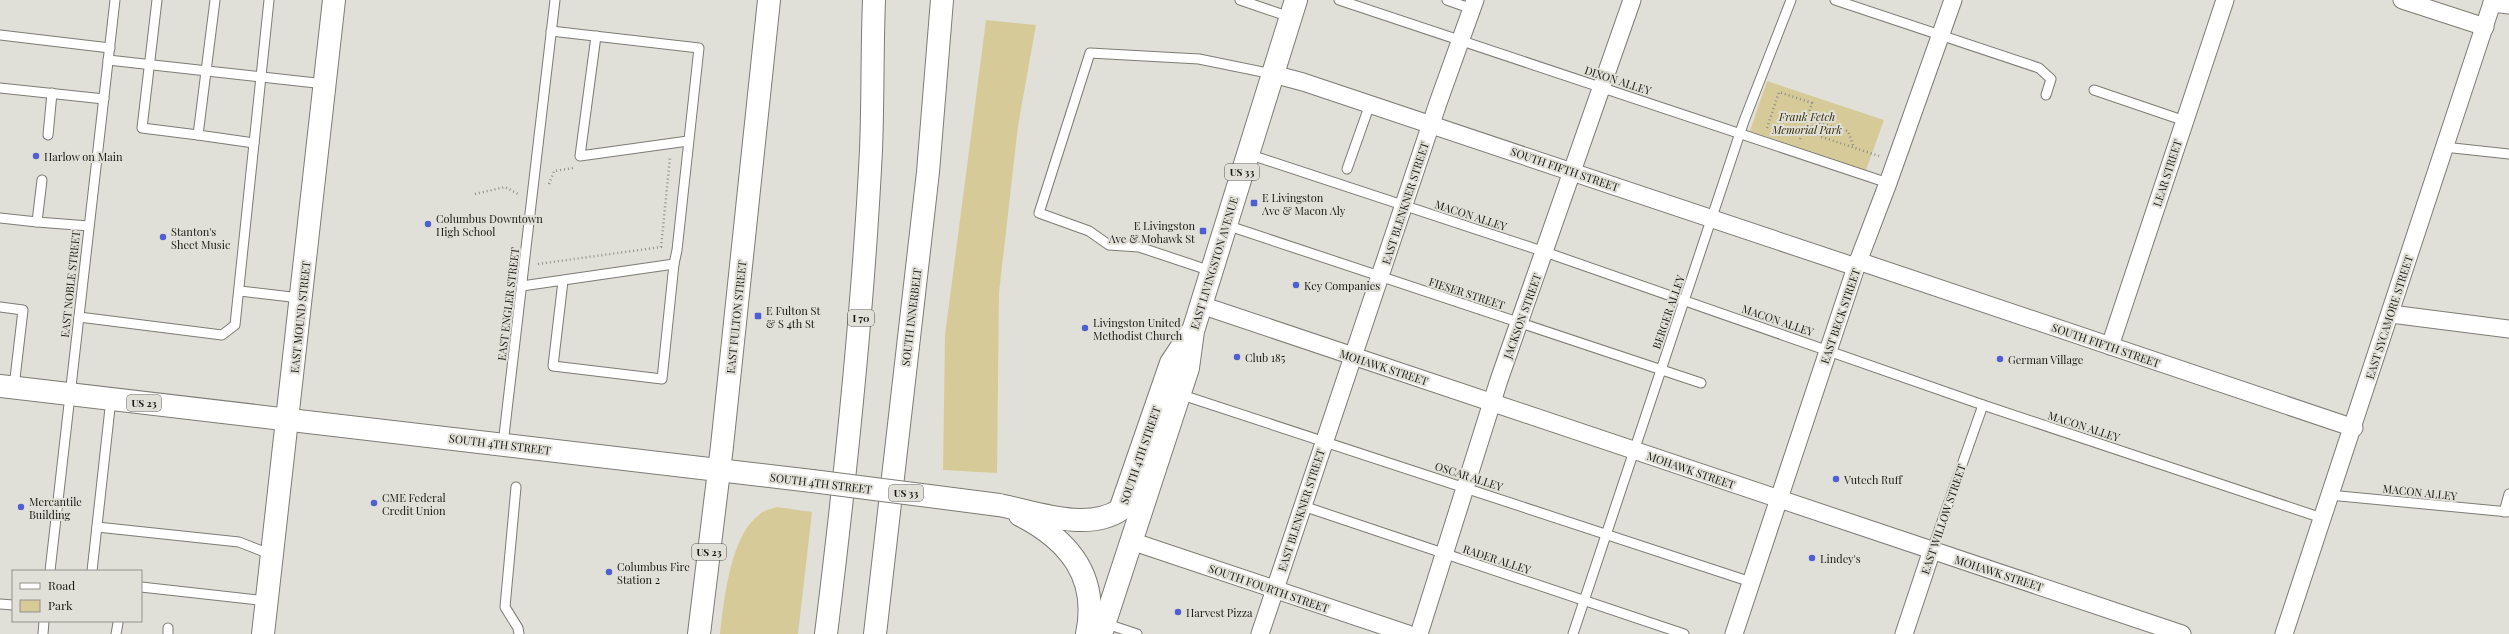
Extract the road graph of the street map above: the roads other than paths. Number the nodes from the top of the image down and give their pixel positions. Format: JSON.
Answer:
{"nodes":[{"id":1,"x":115,"y":0,"type":"edge"},
{"id":2,"x":157,"y":0,"type":"edge"},
{"id":3,"x":215,"y":0,"type":"edge"},
{"id":4,"x":269,"y":0,"type":"edge"},
{"id":5,"x":334,"y":0,"type":"edge"},
{"id":6,"x":555,"y":0,"type":"edge"},
{"id":7,"x":770,"y":0,"type":"edge"},
{"id":8,"x":874,"y":0,"type":"edge"},
{"id":9,"x":942,"y":0,"type":"edge"},
{"id":10,"x":1240,"y":0,"type":"edge"},
{"id":11,"x":1339,"y":0,"type":"edge"},
{"id":12,"x":1447,"y":0,"type":"edge"},
{"id":13,"x":1632,"y":0,"type":"edge"},
{"id":14,"x":1791,"y":0,"type":"edge"},
{"id":15,"x":1835,"y":0,"type":"edge"},
{"id":16,"x":1953,"y":0,"type":"edge"},
{"id":17,"x":2225,"y":0,"type":"edge"},
{"id":18,"x":2402,"y":0,"type":"edge"},
{"id":19,"x":2493,"y":2,"type":"edge"},
{"id":20,"x":1473,"y":4,"type":"edge"},
{"id":21,"x":2509,"y":5,"type":"edge"},
{"id":22,"x":1293,"y":8,"type":"edge"},
{"id":23,"x":2485,"y":27,"type":"junction"},
{"id":24,"x":551,"y":31,"type":"junction"},
{"id":25,"x":1942,"y":34,"type":"junction"},
{"id":26,"x":0,"y":35,"type":"edge"},
{"id":27,"x":596,"y":36,"type":"junction"},
{"id":28,"x":1462,"y":40,"type":"junction"},
{"id":29,"x":110,"y":48,"type":"junction"},
{"id":30,"x":108,"y":60,"type":"junction"},
{"id":31,"x":149,"y":64,"type":"junction"},
{"id":32,"x":207,"y":71,"type":"junction"},
{"id":33,"x":1273,"y":74,"type":"junction"},
{"id":34,"x":261,"y":77,"type":"junction"},
{"id":35,"x":325,"y":84,"type":"junction"},
{"id":36,"x":0,"y":88,"type":"edge"},
{"id":37,"x":1603,"y":88,"type":"junction"},
{"id":38,"x":2094,"y":90,"type":"dead end"},
{"id":39,"x":52,"y":93,"type":"junction"},
{"id":40,"x":2046,"y":95,"type":"dead end"},
{"id":41,"x":104,"y":99,"type":"junction"},
{"id":42,"x":1370,"y":104,"type":"junction"},
{"id":43,"x":2185,"y":121,"type":"junction"},
{"id":44,"x":1431,"y":124,"type":"junction"},
{"id":45,"x":1740,"y":133,"type":"junction"},
{"id":46,"x":198,"y":134,"type":"junction"},
{"id":47,"x":48,"y":135,"type":"dead end"},
{"id":48,"x":688,"y":141,"type":"junction"},
{"id":49,"x":254,"y":143,"type":"junction"},
{"id":50,"x":2444,"y":146,"type":"junction"},
{"id":51,"x":1248,"y":154,"type":"junction"},
{"id":52,"x":2509,"y":154,"type":"edge"},
{"id":53,"x":1347,"y":169,"type":"dead end"},
{"id":54,"x":1573,"y":172,"type":"junction"},
{"id":55,"x":42,"y":180,"type":"dead end"},
{"id":56,"x":1888,"y":183,"type":"junction"},
{"id":57,"x":1404,"y":206,"type":"junction"},
{"id":58,"x":0,"y":218,"type":"edge"},
{"id":59,"x":1713,"y":219,"type":"junction"},
{"id":60,"x":37,"y":222,"type":"junction"},
{"id":61,"x":1226,"y":225,"type":"junction"},
{"id":62,"x":89,"y":226,"type":"junction"},
{"id":63,"x":1545,"y":252,"type":"junction"},
{"id":64,"x":674,"y":264,"type":"junction"},
{"id":65,"x":1857,"y":264,"type":"junction"},
{"id":66,"x":1212,"y":271,"type":"junction"},
{"id":67,"x":1380,"y":276,"type":"junction"},
{"id":68,"x":563,"y":281,"type":"junction"},
{"id":69,"x":522,"y":286,"type":"junction"},
{"id":70,"x":240,"y":291,"type":"junction"},
{"id":71,"x":302,"y":298,"type":"junction"},
{"id":72,"x":1685,"y":302,"type":"junction"},
{"id":73,"x":1201,"y":305,"type":"junction"},
{"id":74,"x":0,"y":307,"type":"edge"},
{"id":75,"x":2391,"y":314,"type":"junction"},
{"id":76,"x":79,"y":317,"type":"junction"},
{"id":77,"x":1520,"y":323,"type":"junction"},
{"id":78,"x":2509,"y":329,"type":"edge"},
{"id":79,"x":1193,"y":331,"type":"junction"},
{"id":80,"x":2110,"y":346,"type":"junction"},
{"id":81,"x":1828,"y":350,"type":"junction"},
{"id":82,"x":1352,"y":356,"type":"junction"},
{"id":83,"x":1662,"y":370,"type":"junction"},
{"id":84,"x":1701,"y":383,"type":"dead end"},
{"id":85,"x":7,"y":387,"type":"edge"},
{"id":86,"x":70,"y":394,"type":"junction"},
{"id":87,"x":1179,"y":394,"type":"junction"},
{"id":88,"x":112,"y":399,"type":"junction"},
{"id":89,"x":1492,"y":402,"type":"junction"},
{"id":90,"x":1983,"y":405,"type":"junction"},
{"id":91,"x":288,"y":421,"type":"junction"},
{"id":92,"x":2354,"y":428,"type":"junction"},
{"id":93,"x":1324,"y":441,"type":"junction"},
{"id":94,"x":504,"y":444,"type":"junction"},
{"id":95,"x":1634,"y":450,"type":"junction"},
{"id":96,"x":719,"y":470,"type":"junction"},
{"id":97,"x":516,"y":487,"type":"dead end"},
{"id":98,"x":1466,"y":488,"type":"junction"},
{"id":99,"x":2509,"y":494,"type":"edge"},
{"id":100,"x":2329,"y":495,"type":"junction"},
{"id":101,"x":1778,"y":500,"type":"junction"},
{"id":102,"x":999,"y":505,"type":"junction"},
{"id":103,"x":1302,"y":506,"type":"junction"},
{"id":104,"x":2506,"y":512,"type":"edge"},
{"id":105,"x":2322,"y":518,"type":"junction"},
{"id":106,"x":97,"y":527,"type":"junction"},
{"id":107,"x":1606,"y":534,"type":"junction"},
{"id":108,"x":1130,"y":545,"type":"junction"},
{"id":109,"x":1932,"y":550,"type":"junction"},
{"id":110,"x":1445,"y":554,"type":"junction"},
{"id":111,"x":272,"y":555,"type":"junction"},
{"id":112,"x":50,"y":570,"type":"edge"},
{"id":113,"x":92,"y":570,"type":"edge"},
{"id":114,"x":1751,"y":582,"type":"junction"},
{"id":115,"x":142,"y":587,"type":"edge"},
{"id":116,"x":1275,"y":590,"type":"junction"},
{"id":117,"x":1583,"y":600,"type":"junction"},
{"id":118,"x":267,"y":601,"type":"junction"},
{"id":119,"x":0,"y":604,"type":"edge"},
{"id":120,"x":12,"y":605,"type":"edge"},
{"id":121,"x":44,"y":622,"type":"edge"},
{"id":122,"x":118,"y":623,"type":"dead end"},
{"id":123,"x":1095,"y":631,"type":"edge"},
{"id":124,"x":43,"y":634,"type":"edge"},
{"id":125,"x":116,"y":634,"type":"edge"},
{"id":126,"x":263,"y":634,"type":"edge"},
{"id":127,"x":519,"y":634,"type":"edge"},
{"id":128,"x":699,"y":634,"type":"edge"},
{"id":129,"x":826,"y":634,"type":"edge"},
{"id":130,"x":875,"y":634,"type":"edge"},
{"id":131,"x":1137,"y":634,"type":"edge"},
{"id":132,"x":1260,"y":634,"type":"edge"},
{"id":133,"x":1408,"y":634,"type":"edge"},
{"id":134,"x":1419,"y":634,"type":"edge"},
{"id":135,"x":1573,"y":634,"type":"edge"},
{"id":136,"x":1684,"y":634,"type":"edge"},
{"id":137,"x":1734,"y":634,"type":"edge"},
{"id":138,"x":1904,"y":634,"type":"edge"},
{"id":139,"x":2182,"y":634,"type":"edge"},
{"id":140,"x":2284,"y":634,"type":"edge"}],
"edges":[{"from":1,"to":29,"type":"lane","name":"EAST NOBLE STREET"},
{"from":2,"to":31,"type":"lane"},
{"from":3,"to":32,"type":"lane"},
{"from":4,"to":34,"type":"lane"},
{"from":5,"to":35,"type":"main road","name":"EAST MOUND STREET"},
{"from":6,"to":24,"type":"lane","name":"EAST ENGLER STREET"},
{"from":7,"to":96,"type":"main road","name":"EAST FULTON STREET"},
{"from":8,"to":129,"type":"main road","number":"I 70"},
{"from":9,"to":130,"type":"main road","name":"SOUTH INNERBELT"},
{"from":10,"to":22,"type":"lane"},
{"from":11,"to":28,"type":"lane","name":"DIXON ALLEY"},
{"from":12,"to":20,"type":"lane"},
{"from":13,"to":37,"type":"street","name":"JACKSON STREET"},
{"from":14,"to":45,"type":"lane","name":"BERGER ALLEY"},
{"from":15,"to":25,"type":"lane"},
{"from":16,"to":25,"type":"street","name":"EAST BECK STREET"},
{"from":17,"to":43,"type":"street","name":"LEAR STREET"},
{"from":18,"to":23,"type":"street"},
{"from":19,"to":21,"type":"street"},
{"from":19,"to":23,"type":"street","name":"EAST SYCAMORE STREET"},
{"from":20,"to":28,"type":"street","name":"EAST BLENKNER STREET"},
{"from":22,"to":33,"type":"main road","name":"EAST LIVINGSTON AVENUE","number":"US 33"},
{"from":23,"to":50,"type":"street","name":"EAST SYCAMORE STREET"},
{"from":24,"to":27,"type":"lane"},
{"from":24,"to":69,"type":"lane","name":"EAST ENGLER STREET"},
{"from":25,"to":40,"type":"lane"},
{"from":25,"to":56,"type":"street","name":"EAST BECK STREET"},
{"from":26,"to":29,"type":"lane"},
{"from":27,"to":48,"type":"lane"},
{"from":27,"to":48,"type":"lane"},
{"from":28,"to":37,"type":"lane","name":"DIXON ALLEY"},
{"from":28,"to":44,"type":"street","name":"EAST BLENKNER STREET"},
{"from":29,"to":30,"type":"lane","name":"EAST NOBLE STREET"},
{"from":30,"to":31,"type":"lane"},
{"from":30,"to":41,"type":"lane","name":"EAST NOBLE STREET"},
{"from":31,"to":32,"type":"lane"},
{"from":31,"to":46,"type":"lane"},
{"from":32,"to":34,"type":"lane"},
{"from":32,"to":46,"type":"lane"},
{"from":33,"to":42,"type":"street","name":"SOUTH FIFTH STREET"},
{"from":33,"to":51,"type":"main road","name":"EAST LIVINGSTON AVENUE","number":"US 33"},
{"from":33,"to":66,"type":"lane"},
{"from":34,"to":35,"type":"lane"},
{"from":34,"to":49,"type":"lane"},
{"from":35,"to":71,"type":"main road","name":"EAST MOUND STREET"},
{"from":36,"to":39,"type":"lane"},
{"from":37,"to":45,"type":"lane","name":"DIXON ALLEY"},
{"from":37,"to":54,"type":"street","name":"JACKSON STREET"},
{"from":38,"to":43,"type":"lane"},
{"from":39,"to":41,"type":"lane"},
{"from":39,"to":47,"type":"lane"},
{"from":41,"to":62,"type":"lane","name":"EAST NOBLE STREET"},
{"from":42,"to":44,"type":"street","name":"SOUTH FIFTH STREET"},
{"from":42,"to":53,"type":"lane"},
{"from":43,"to":80,"type":"street","name":"LEAR STREET"},
{"from":44,"to":54,"type":"street","name":"SOUTH FIFTH STREET"},
{"from":44,"to":57,"type":"street","name":"EAST BLENKNER STREET"},
{"from":45,"to":56,"type":"lane","name":"DIXON ALLEY"},
{"from":45,"to":59,"type":"lane","name":"BERGER ALLEY"},
{"from":46,"to":49,"type":"lane"},
{"from":48,"to":64,"type":"lane"},
{"from":49,"to":70,"type":"lane"},
{"from":50,"to":52,"type":"lane"},
{"from":50,"to":75,"type":"street","name":"EAST SYCAMORE STREET"},
{"from":51,"to":57,"type":"lane","name":"MACON ALLEY"},
{"from":51,"to":61,"type":"main road","name":"EAST LIVINGSTON AVENUE","number":"US 33"},
{"from":54,"to":59,"type":"street","name":"SOUTH FIFTH STREET"},
{"from":54,"to":63,"type":"street","name":"JACKSON STREET"},
{"from":55,"to":60,"type":"lane"},
{"from":56,"to":65,"type":"street","name":"EAST BECK STREET"},
{"from":57,"to":63,"type":"lane","name":"MACON ALLEY"},
{"from":57,"to":67,"type":"street","name":"EAST BLENKNER STREET"},
{"from":58,"to":60,"type":"lane"},
{"from":59,"to":65,"type":"street","name":"SOUTH FIFTH STREET"},
{"from":59,"to":72,"type":"lane","name":"BERGER ALLEY"},
{"from":60,"to":62,"type":"lane"},
{"from":61,"to":66,"type":"main road","name":"EAST LIVINGSTON AVENUE","number":"US 33"},
{"from":61,"to":67,"type":"lane","name":"FIESER STREET"},
{"from":62,"to":76,"type":"lane","name":"EAST NOBLE STREET"},
{"from":63,"to":72,"type":"lane","name":"MACON ALLEY"},
{"from":63,"to":77,"type":"street","name":"JACKSON STREET"},
{"from":64,"to":68,"type":"lane"},
{"from":64,"to":68,"type":"lane"},
{"from":65,"to":80,"type":"street","name":"SOUTH FIFTH STREET"},
{"from":65,"to":81,"type":"street","name":"EAST BECK STREET"},
{"from":66,"to":73,"type":"main road","name":"EAST LIVINGSTON AVENUE","number":"US 33"},
{"from":67,"to":77,"type":"lane","name":"FIESER STREET"},
{"from":67,"to":82,"type":"street","name":"EAST BLENKNER STREET"},
{"from":68,"to":69,"type":"lane"},
{"from":69,"to":94,"type":"lane","name":"EAST ENGLER STREET"},
{"from":70,"to":71,"type":"lane"},
{"from":70,"to":76,"type":"lane"},
{"from":71,"to":91,"type":"main road","name":"EAST MOUND STREET"},
{"from":72,"to":81,"type":"lane","name":"MACON ALLEY"},
{"from":72,"to":83,"type":"lane","name":"BERGER ALLEY"},
{"from":73,"to":79,"type":"main road","name":"EAST LIVINGSTON AVENUE","number":"US 33"},
{"from":73,"to":82,"type":"street","name":"MOHAWK STREET"},
{"from":74,"to":85,"type":"lane"},
{"from":75,"to":78,"type":"street"},
{"from":75,"to":92,"type":"street","name":"EAST SYCAMORE STREET"},
{"from":76,"to":86,"type":"lane","name":"EAST NOBLE STREET"},
{"from":77,"to":83,"type":"lane","name":"FIESER STREET"},
{"from":77,"to":89,"type":"street","name":"JACKSON STREET"},
{"from":79,"to":87,"type":"main road","name":"EAST LIVINGSTON AVENUE","number":"US 33"},
{"from":79,"to":102,"type":"main road","name":"SOUTH 4TH STREET","number":"US 33"},
{"from":80,"to":92,"type":"street","name":"SOUTH FIFTH STREET"},
{"from":81,"to":90,"type":"lane","name":"MACON ALLEY"},
{"from":81,"to":101,"type":"street","name":"EAST BECK STREET"},
{"from":82,"to":89,"type":"street","name":"MOHAWK STREET"},
{"from":82,"to":93,"type":"street","name":"EAST BLENKNER STREET"},
{"from":83,"to":84,"type":"lane","name":"FIESER STREET"},
{"from":83,"to":95,"type":"lane","name":"BERGER ALLEY"},
{"from":85,"to":86,"type":"main road","name":"SOUTH 4TH STREET","number":"US 23"},
{"from":86,"to":88,"type":"main road","name":"SOUTH 4TH STREET","number":"US 23"},
{"from":86,"to":112,"type":"lane","name":"EAST NOBLE STREET"},
{"from":87,"to":93,"type":"lane","name":"OSCAR ALLEY"},
{"from":87,"to":108,"type":"main road","name":"EAST LIVINGSTON AVENUE","number":"US 33"},
{"from":88,"to":91,"type":"main road","name":"SOUTH 4TH STREET","number":"US 23"},
{"from":88,"to":106,"type":"lane"},
{"from":89,"to":95,"type":"street","name":"MOHAWK STREET"},
{"from":89,"to":98,"type":"street","name":"JACKSON STREET"},
{"from":90,"to":105,"type":"lane","name":"MACON ALLEY"},
{"from":90,"to":109,"type":"lane","name":"EAST WILLOW STREET"},
{"from":91,"to":94,"type":"main road","name":"SOUTH 4TH STREET","number":"US 23"},
{"from":91,"to":111,"type":"main road","name":"EAST MOUND STREET"},
{"from":92,"to":100,"type":"street","name":"EAST SYCAMORE STREET"},
{"from":93,"to":98,"type":"lane","name":"OSCAR ALLEY"},
{"from":93,"to":103,"type":"street","name":"EAST BLENKNER STREET"},
{"from":94,"to":96,"type":"main road","name":"SOUTH 4TH STREET","number":"US 23"},
{"from":95,"to":101,"type":"street","name":"MOHAWK STREET"},
{"from":95,"to":107,"type":"lane","name":"BERGER ALLEY"},
{"from":96,"to":102,"type":"main road","name":"SOUTH 4TH STREET","number":"US 33","bridge":true},
{"from":96,"to":128,"type":"main road","name":"EAST FULTON STREET","number":"US 23"},
{"from":97,"to":127,"type":"lane"},
{"from":98,"to":107,"type":"lane","name":"OSCAR ALLEY"},
{"from":98,"to":110,"type":"street","name":"JACKSON STREET"},
{"from":99,"to":104,"type":"lane"},
{"from":100,"to":104,"type":"lane","name":"MACON ALLEY"},
{"from":100,"to":105,"type":"street","name":"EAST SYCAMORE STREET"},
{"from":101,"to":109,"type":"street","name":"MOHAWK STREET"},
{"from":101,"to":114,"type":"street","name":"EAST BECK STREET"},
{"from":102,"to":123,"type":"main road","name":"SOUTH 4TH STREET"},
{"from":103,"to":110,"type":"lane","name":"RADER ALLEY"},
{"from":103,"to":116,"type":"street","name":"EAST BLENKNER STREET"},
{"from":105,"to":140,"type":"street","name":"EAST SYCAMORE STREET"},
{"from":106,"to":111,"type":"lane"},
{"from":106,"to":113,"type":"lane"},
{"from":107,"to":114,"type":"lane","name":"OSCAR ALLEY"},
{"from":107,"to":117,"type":"lane","name":"BERGER ALLEY"},
{"from":108,"to":116,"type":"street","name":"SOUTH FOURTH STREET"},
{"from":108,"to":123,"type":"main road","name":"EAST LIVINGSTON AVENUE"},
{"from":109,"to":138,"type":"street","name":"EAST WILLOW STREET"},
{"from":109,"to":139,"type":"street","name":"MOHAWK STREET"},
{"from":110,"to":117,"type":"lane","name":"RADER ALLEY"},
{"from":110,"to":134,"type":"street","name":"JACKSON STREET"},
{"from":111,"to":118,"type":"main road","name":"EAST MOUND STREET"},
{"from":114,"to":137,"type":"street","name":"EAST BECK STREET"},
{"from":115,"to":118,"type":"lane"},
{"from":116,"to":132,"type":"street","name":"EAST BLENKNER STREET"},
{"from":116,"to":133,"type":"street","name":"SOUTH FOURTH STREET"},
{"from":117,"to":135,"type":"lane","name":"BERGER ALLEY"},
{"from":117,"to":136,"type":"lane","name":"RADER ALLEY"},
{"from":118,"to":126,"type":"main road","name":"EAST MOUND STREET"},
{"from":119,"to":120,"type":"lane"},
{"from":121,"to":124,"type":"lane"},
{"from":122,"to":125,"type":"lane"},
{"from":123,"to":131,"type":"lane"}]}
